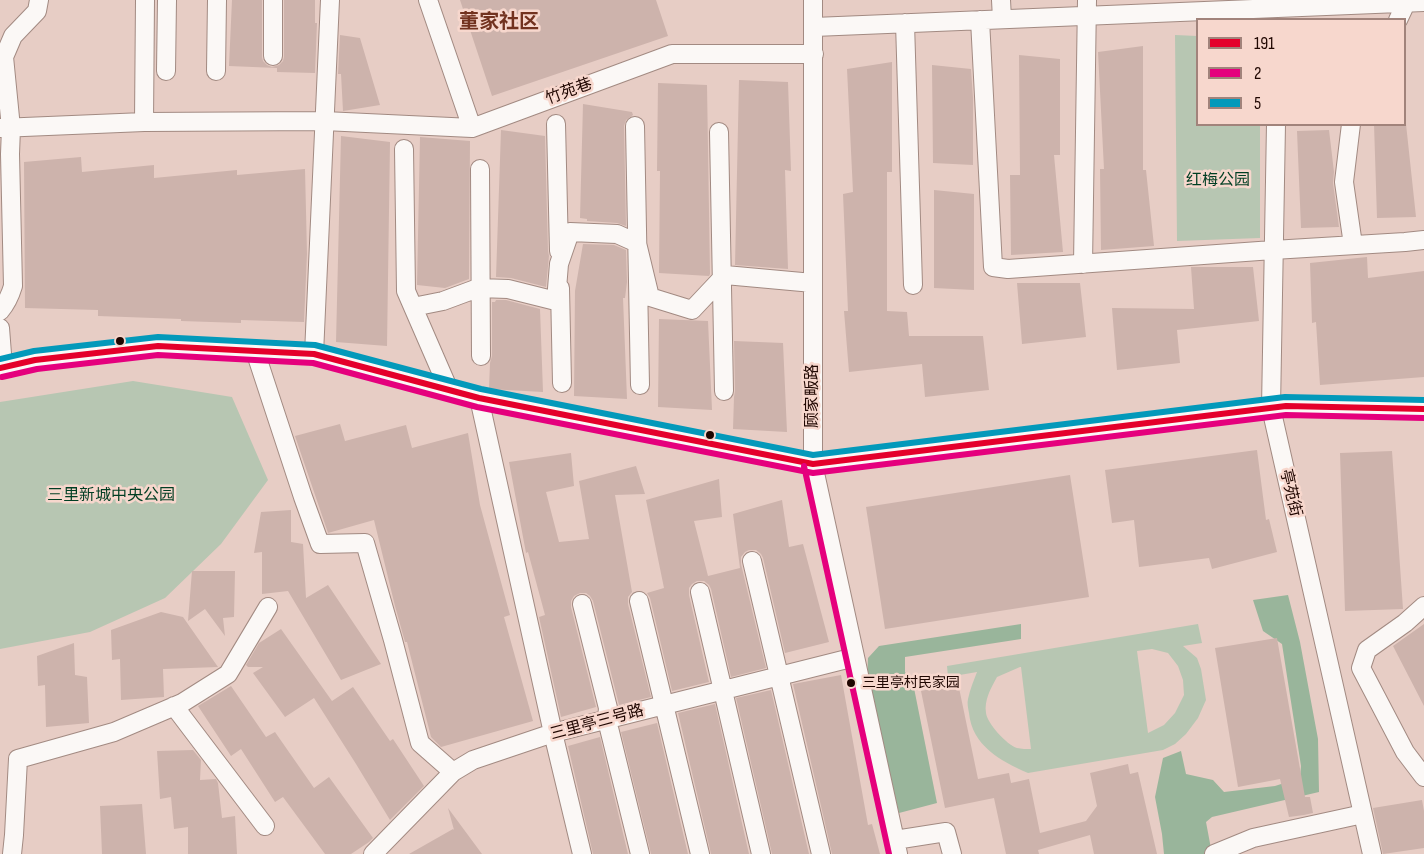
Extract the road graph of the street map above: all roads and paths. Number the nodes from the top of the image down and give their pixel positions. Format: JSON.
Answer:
{"nodes":[{"id":1,"x":39,"y":0,"type":"edge"},
{"id":2,"x":145,"y":0,"type":"edge"},
{"id":3,"x":167,"y":0,"type":"edge"},
{"id":4,"x":217,"y":0,"type":"edge"},
{"id":5,"x":273,"y":0,"type":"edge"},
{"id":6,"x":428,"y":0,"type":"edge"},
{"id":7,"x":813,"y":0,"type":"edge"},
{"id":8,"x":1001,"y":0,"type":"edge"},
{"id":9,"x":331,"y":1,"type":"edge"},
{"id":10,"x":1368,"y":2,"type":"edge"},
{"id":11,"x":1415,"y":3,"type":"edge"},
{"id":12,"x":1087,"y":8,"type":"edge"},
{"id":13,"x":1278,"y":9,"type":"edge"},
{"id":14,"x":1400,"y":18,"type":"edge"},
{"id":15,"x":1002,"y":19,"type":"junction"},
{"id":16,"x":980,"y":20,"type":"junction"},
{"id":17,"x":905,"y":23,"type":"junction"},
{"id":18,"x":814,"y":27,"type":"junction"},
{"id":19,"x":6,"y":33,"type":"edge"},
{"id":20,"x":814,"y":54,"type":"junction"},
{"id":21,"x":273,"y":56,"type":"dead end"},
{"id":22,"x":166,"y":71,"type":"dead end"},
{"id":23,"x":216,"y":71,"type":"dead end"},
{"id":24,"x":324,"y":121,"type":"junction"},
{"id":25,"x":144,"y":122,"type":"junction"},
{"id":26,"x":556,"y":124,"type":"dead end"},
{"id":27,"x":634,"y":126,"type":"dead end"},
{"id":28,"x":1276,"y":126,"type":"edge"},
{"id":29,"x":1351,"y":126,"type":"edge"},
{"id":30,"x":6,"y":128,"type":"edge"},
{"id":31,"x":472,"y":128,"type":"junction"},
{"id":32,"x":719,"y":132,"type":"dead end"},
{"id":33,"x":404,"y":149,"type":"dead end"},
{"id":34,"x":480,"y":169,"type":"dead end"},
{"id":35,"x":1424,"y":240,"type":"edge"},
{"id":36,"x":637,"y":243,"type":"junction"},
{"id":37,"x":1353,"y":245,"type":"junction"},
{"id":38,"x":1273,"y":250,"type":"junction"},
{"id":39,"x":559,"y":264,"type":"junction"},
{"id":40,"x":1083,"y":264,"type":"junction"},
{"id":41,"x":722,"y":279,"type":"junction"},
{"id":42,"x":813,"y":283,"type":"junction"},
{"id":43,"x":913,"y":285,"type":"dead end"},
{"id":44,"x":482,"y":288,"type":"junction"},
{"id":45,"x":412,"y":307,"type":"junction"},
{"id":46,"x":0,"y":311,"type":"edge"},
{"id":47,"x":0,"y":328,"type":"edge"},
{"id":48,"x":255,"y":351,"type":"junction"},
{"id":49,"x":314,"y":354,"type":"junction"},
{"id":50,"x":481,"y":356,"type":"dead end"},
{"id":51,"x":1,"y":368,"type":"edge"},
{"id":52,"x":562,"y":383,"type":"dead end"},
{"id":53,"x":640,"y":385,"type":"dead end"},
{"id":54,"x":449,"y":390,"type":"junction"},
{"id":55,"x":724,"y":391,"type":"dead end"},
{"id":56,"x":479,"y":398,"type":"junction"},
{"id":57,"x":1271,"y":408,"type":"junction"},
{"id":58,"x":1424,"y":409,"type":"edge"},
{"id":59,"x":813,"y":464,"type":"junction"},
{"id":60,"x":752,"y":561,"type":"dead end"},
{"id":61,"x":700,"y":592,"type":"dead end"},
{"id":62,"x":639,"y":601,"type":"dead end"},
{"id":63,"x":582,"y":604,"type":"dead end"},
{"id":64,"x":1424,"y":606,"type":"edge"},
{"id":65,"x":268,"y":607,"type":"dead end"},
{"id":66,"x":855,"y":657,"type":"junction"},
{"id":67,"x":780,"y":676,"type":"junction"},
{"id":68,"x":724,"y":690,"type":"junction"},
{"id":69,"x":664,"y":705,"type":"junction"},
{"id":70,"x":174,"y":706,"type":"junction"},
{"id":71,"x":607,"y":720,"type":"junction"},
{"id":72,"x":553,"y":733,"type":"junction"},
{"id":73,"x":453,"y":772,"type":"junction"},
{"id":74,"x":1424,"y":777,"type":"edge"},
{"id":75,"x":1363,"y":814,"type":"junction"},
{"id":76,"x":265,"y":826,"type":"dead end"},
{"id":77,"x":897,"y":847,"type":"edge"},
{"id":78,"x":12,"y":854,"type":"edge"},
{"id":79,"x":373,"y":854,"type":"edge"},
{"id":80,"x":582,"y":854,"type":"edge"},
{"id":81,"x":640,"y":854,"type":"edge"},
{"id":82,"x":699,"y":854,"type":"edge"},
{"id":83,"x":761,"y":854,"type":"edge"},
{"id":84,"x":821,"y":854,"type":"edge"},
{"id":85,"x":952,"y":854,"type":"edge"},
{"id":86,"x":1214,"y":854,"type":"edge"},
{"id":87,"x":1372,"y":854,"type":"edge"}],
"edges":[{"from":1,"to":19,"type":"street"},
{"from":2,"to":25,"type":"street"},
{"from":3,"to":22,"type":"street"},
{"from":4,"to":23,"type":"street"},
{"from":5,"to":21,"type":"street"},
{"from":6,"to":31,"type":"street"},
{"from":7,"to":18,"type":"street","name":"顾家畈路"},
{"from":8,"to":15,"type":"street"},
{"from":9,"to":24,"type":"street"},
{"from":10,"to":11,"type":"street"},
{"from":10,"to":13,"type":"street"},
{"from":11,"to":14,"type":"street"},
{"from":12,"to":13,"type":"street"},
{"from":12,"to":15,"type":"street"},
{"from":12,"to":40,"type":"street"},
{"from":15,"to":16,"type":"street"},
{"from":16,"to":17,"type":"street"},
{"from":16,"to":40,"type":"street"},
{"from":17,"to":18,"type":"street"},
{"from":17,"to":43,"type":"street"},
{"from":18,"to":20,"type":"street","name":"顾家畈路"},
{"from":19,"to":30,"type":"street"},
{"from":20,"to":31,"type":"street","name":"竹苑巷"},
{"from":20,"to":42,"type":"street","name":"顾家畈路"},
{"from":24,"to":25,"type":"street","name":"竹苑巷"},
{"from":24,"to":31,"type":"street","name":"竹苑巷"},
{"from":24,"to":49,"type":"street"},
{"from":25,"to":30,"type":"street","name":"竹苑巷"},
{"from":26,"to":39,"type":"street"},
{"from":27,"to":36,"type":"street"},
{"from":28,"to":38,"type":"street","name":"亭苑街"},
{"from":29,"to":37,"type":"street"},
{"from":30,"to":46,"type":"street"},
{"from":32,"to":41,"type":"street"},
{"from":33,"to":45,"type":"street"},
{"from":34,"to":44,"type":"street"},
{"from":35,"to":37,"type":"street"},
{"from":36,"to":39,"type":"street"},
{"from":36,"to":41,"type":"street"},
{"from":36,"to":53,"type":"street"},
{"from":37,"to":38,"type":"street"},
{"from":38,"to":40,"type":"street"},
{"from":38,"to":57,"type":"street","name":"亭苑街"},
{"from":39,"to":44,"type":"street"},
{"from":39,"to":52,"type":"street"},
{"from":41,"to":42,"type":"street"},
{"from":41,"to":55,"type":"street"},
{"from":42,"to":59,"type":"street","name":"顾家畈路"},
{"from":44,"to":45,"type":"street"},
{"from":44,"to":50,"type":"street"},
{"from":45,"to":54,"type":"street"},
{"from":47,"to":51,"type":"street"},
{"from":48,"to":49,"type":"street"},
{"from":48,"to":51,"type":"street"},
{"from":48,"to":73,"type":"street"},
{"from":49,"to":54,"type":"street"},
{"from":54,"to":56,"type":"street"},
{"from":56,"to":59,"type":"street"},
{"from":56,"to":72,"type":"street"},
{"from":57,"to":58,"type":"street"},
{"from":57,"to":59,"type":"street"},
{"from":57,"to":75,"type":"street","name":"亭苑街"},
{"from":59,"to":66,"type":"street","name":"顾家畈路"},
{"from":60,"to":67,"type":"street"},
{"from":61,"to":68,"type":"street"},
{"from":62,"to":69,"type":"street"},
{"from":63,"to":71,"type":"street"},
{"from":64,"to":74,"type":"street"},
{"from":65,"to":70,"type":"street"},
{"from":66,"to":67,"type":"street","name":"三里亭三号路"},
{"from":66,"to":77,"type":"street","name":"顾家畈路"},
{"from":67,"to":68,"type":"street","name":"三里亭三号路"},
{"from":67,"to":84,"type":"street"},
{"from":68,"to":69,"type":"street","name":"三里亭三号路"},
{"from":68,"to":83,"type":"street"},
{"from":69,"to":71,"type":"street","name":"三里亭三号路"},
{"from":69,"to":82,"type":"street"},
{"from":70,"to":76,"type":"street"},
{"from":70,"to":78,"type":"street"},
{"from":71,"to":72,"type":"street","name":"三里亭三号路"},
{"from":71,"to":81,"type":"street"},
{"from":72,"to":73,"type":"street","name":"三里亭三号路"},
{"from":72,"to":80,"type":"street"},
{"from":73,"to":79,"type":"street","name":"三里亭三号路"},
{"from":75,"to":86,"type":"street"},
{"from":75,"to":87,"type":"street","name":"亭苑街"},
{"from":77,"to":85,"type":"street"}]}
